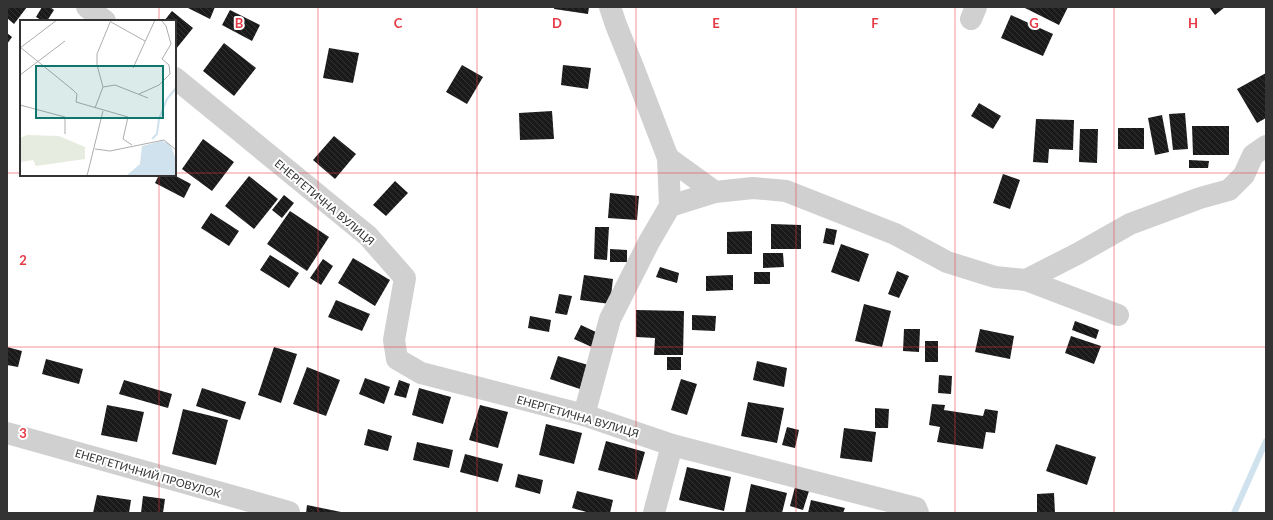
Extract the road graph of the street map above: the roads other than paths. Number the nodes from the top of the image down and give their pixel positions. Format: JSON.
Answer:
{"nodes":[{"id":1,"x":87,"y":7,"type":"edge"},
{"id":2,"x":610,"y":7,"type":"edge"},
{"id":3,"x":104,"y":20,"type":"edge"},
{"id":4,"x":176,"y":79,"type":"edge"},
{"id":5,"x":1266,"y":146,"type":"edge"},
{"id":6,"x":668,"y":158,"type":"junction"},
{"id":7,"x":715,"y":192,"type":"junction"},
{"id":8,"x":670,"y":206,"type":"junction"},
{"id":9,"x":1026,"y":280,"type":"junction"},
{"id":10,"x":1118,"y":315,"type":"dead end"},
{"id":11,"x":584,"y":415,"type":"junction"},
{"id":12,"x":7,"y":433,"type":"edge"},
{"id":13,"x":672,"y":445,"type":"junction"},
{"id":14,"x":917,"y":510,"type":"edge"},
{"id":15,"x":289,"y":513,"type":"edge"},
{"id":16,"x":654,"y":513,"type":"edge"}],
"edges":[{"from":1,"to":3,"type":"street"},
{"from":2,"to":6,"type":"street"},
{"from":4,"to":11,"type":"street","name":"ЕНЕРГЕТИЧНА ВУЛИЦЯ"},
{"from":5,"to":9,"type":"street"},
{"from":6,"to":7,"type":"street"},
{"from":6,"to":8,"type":"street"},
{"from":7,"to":8,"type":"street"},
{"from":7,"to":9,"type":"street"},
{"from":8,"to":11,"type":"street"},
{"from":9,"to":10,"type":"street"},
{"from":11,"to":13,"type":"street","name":"ЕНЕРГЕТИЧНА ВУЛИЦЯ"},
{"from":12,"to":15,"type":"street","name":"ЕНЕРГЕТИЧНИЙ ПРОВУЛОК"},
{"from":13,"to":14,"type":"street","name":"ЕНЕРГЕТИЧНА ВУЛИЦЯ"},
{"from":13,"to":16,"type":"street"}]}
